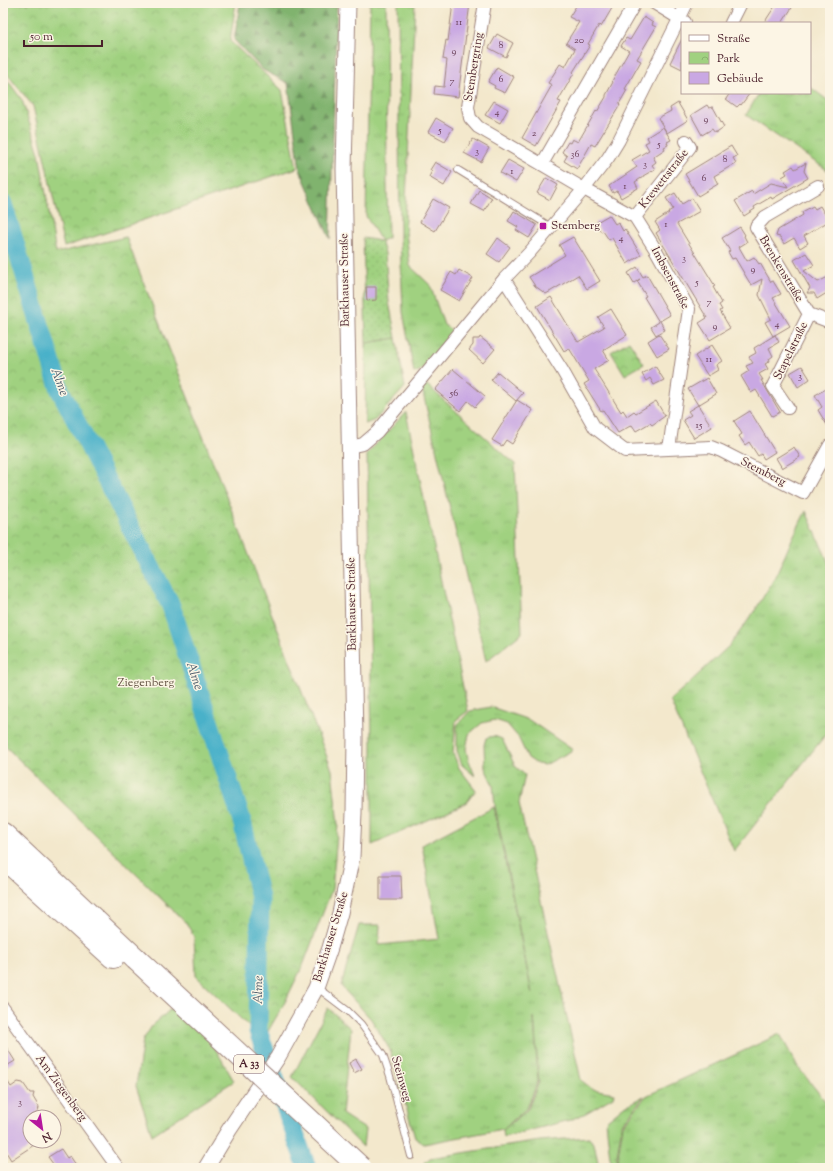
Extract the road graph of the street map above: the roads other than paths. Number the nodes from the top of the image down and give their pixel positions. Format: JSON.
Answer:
{"nodes":[{"id":1,"x":348,"y":3,"type":"edge"},
{"id":2,"x":485,"y":3,"type":"edge"},
{"id":3,"x":635,"y":3,"type":"edge"},
{"id":4,"x":654,"y":3,"type":"edge"},
{"id":5,"x":687,"y":3,"type":"edge"},
{"id":6,"x":741,"y":3,"type":"edge"},
{"id":7,"x":683,"y":21,"type":"edge"},
{"id":8,"x":732,"y":22,"type":"edge"},
{"id":9,"x":681,"y":25,"type":"edge"},
{"id":10,"x":686,"y":141,"type":"dead end"},
{"id":11,"x":542,"y":164,"type":"junction"},
{"id":12,"x":458,"y":170,"type":"dead end"},
{"id":13,"x":818,"y":186,"type":"dead end"},
{"id":14,"x":584,"y":189,"type":"junction"},
{"id":15,"x":635,"y":217,"type":"junction"},
{"id":16,"x":551,"y":227,"type":"junction"},
{"id":17,"x":504,"y":279,"type":"junction"},
{"id":18,"x":809,"y":314,"type":"junction"},
{"id":19,"x":830,"y":322,"type":"edge"},
{"id":20,"x":788,"y":408,"type":"dead end"},
{"id":21,"x":830,"y":445,"type":"edge"},
{"id":22,"x":349,"y":447,"type":"junction"},
{"id":23,"x":670,"y":449,"type":"junction"},
{"id":24,"x":3,"y":834,"type":"edge"},
{"id":25,"x":3,"y":857,"type":"edge"},
{"id":26,"x":131,"y":964,"type":"junction"},
{"id":27,"x":316,"y":988,"type":"junction"},
{"id":28,"x":3,"y":1008,"type":"edge"},
{"id":29,"x":411,"y":1156,"type":"dead end"},
{"id":30,"x":118,"y":1168,"type":"edge"},
{"id":31,"x":206,"y":1168,"type":"edge"},
{"id":32,"x":339,"y":1168,"type":"edge"},
{"id":33,"x":361,"y":1168,"type":"edge"}],
"edges":[{"from":1,"to":22,"type":"street","name":"Barkhauser Straße"},
{"from":2,"to":11,"type":"street","name":"Stembergring"},
{"from":3,"to":11,"type":"street"},
{"from":4,"to":7,"type":"street"},
{"from":5,"to":7,"type":"street"},
{"from":6,"to":8,"type":"street"},
{"from":9,"to":14,"type":"street"},
{"from":10,"to":15,"type":"street","name":"Krewettstraße"},
{"from":11,"to":14,"type":"street","name":"Stembergring"},
{"from":12,"to":16,"type":"lane"},
{"from":13,"to":18,"type":"street","name":"Brenkenstraße"},
{"from":14,"to":15,"type":"street","name":"Imbsenstraße"},
{"from":14,"to":16,"type":"street"},
{"from":15,"to":23,"type":"street","name":"Imbsenstraße"},
{"from":16,"to":17,"type":"street"},
{"from":17,"to":22,"type":"street"},
{"from":17,"to":23,"type":"street","name":"Stemberg"},
{"from":18,"to":19,"type":"street","name":"Brenkenstraße"},
{"from":18,"to":20,"type":"street","name":"Stapelstraße"},
{"from":21,"to":23,"type":"street","name":"Stemberg"},
{"from":22,"to":27,"type":"street","name":"Barkhauser Straße"},
{"from":24,"to":26,"type":"highway","number":"A 33"},
{"from":25,"to":26,"type":"highway","number":"A 33"},
{"from":26,"to":32,"type":"highway","number":"A 33"},
{"from":26,"to":33,"type":"highway","number":"A 33","bridge":true},
{"from":27,"to":29,"type":"lane","name":"Steinweg"},
{"from":27,"to":31,"type":"street","name":"Barkhauser Straße"},
{"from":28,"to":30,"type":"street","name":"Am Ziegenberg"}]}
